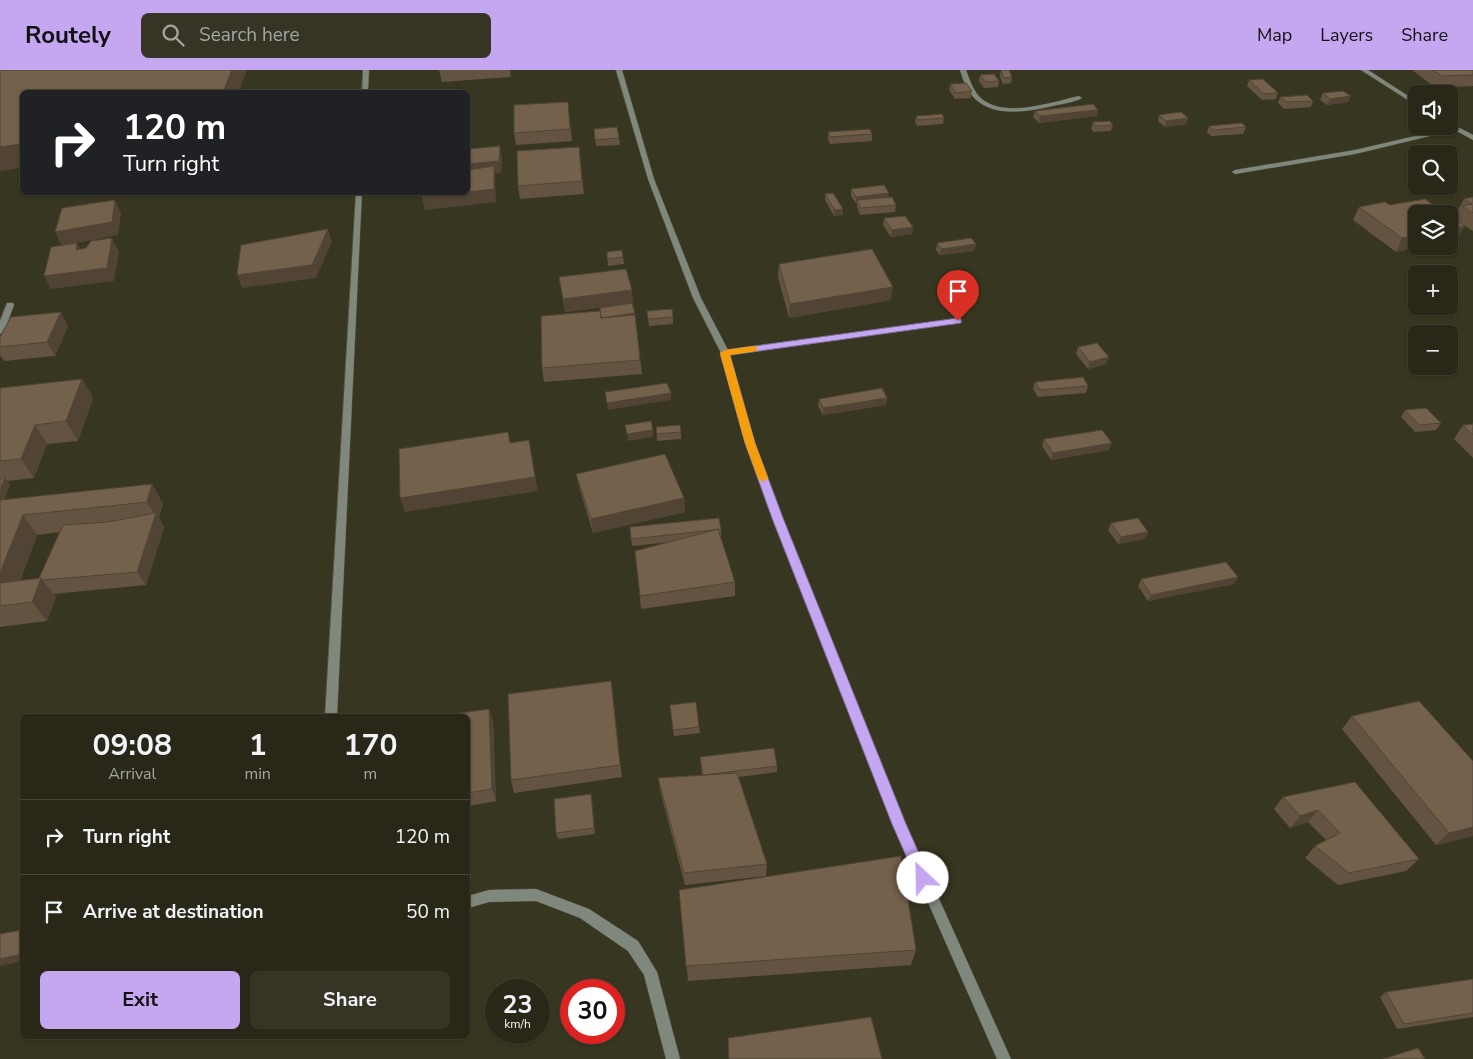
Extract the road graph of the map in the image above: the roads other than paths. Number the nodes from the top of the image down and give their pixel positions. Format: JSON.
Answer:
{"nodes":[{"id":1,"x":366,"y":70,"type":"edge"},
{"id":2,"x":620,"y":70,"type":"edge"},
{"id":3,"x":963,"y":70,"type":"edge"},
{"id":4,"x":1364,"y":70,"type":"edge"},
{"id":5,"x":365,"y":90,"type":"edge"},
{"id":6,"x":1079,"y":98,"type":"dead end"},
{"id":7,"x":1408,"y":98,"type":"edge"},
{"id":8,"x":1458,"y":129,"type":"edge"},
{"id":9,"x":1425,"y":135,"type":"edge"},
{"id":10,"x":1473,"y":138,"type":"edge"},
{"id":11,"x":1236,"y":172,"type":"dead end"},
{"id":12,"x":359,"y":195,"type":"edge"},
{"id":13,"x":10,"y":305,"type":"dead end"},
{"id":14,"x":958,"y":321,"type":"dead end"},
{"id":15,"x":0,"y":332,"type":"edge"},
{"id":16,"x":725,"y":353,"type":"junction"},
{"id":17,"x":331,"y":714,"type":"edge"},
{"id":18,"x":470,"y":901,"type":"edge"},
{"id":19,"x":673,"y":1059,"type":"edge"},
{"id":20,"x":1004,"y":1059,"type":"edge"}],
"edges":[{"from":1,"to":5,"type":"street"},
{"from":2,"to":16,"type":"street"},
{"from":3,"to":6,"type":"street"},
{"from":4,"to":7,"type":"street"},
{"from":8,"to":10,"type":"street"},
{"from":9,"to":11,"type":"street"},
{"from":12,"to":17,"type":"street"},
{"from":13,"to":15,"type":"street"},
{"from":14,"to":16,"type":"street"},
{"from":16,"to":20,"type":"street"},
{"from":18,"to":19,"type":"street"}]}
